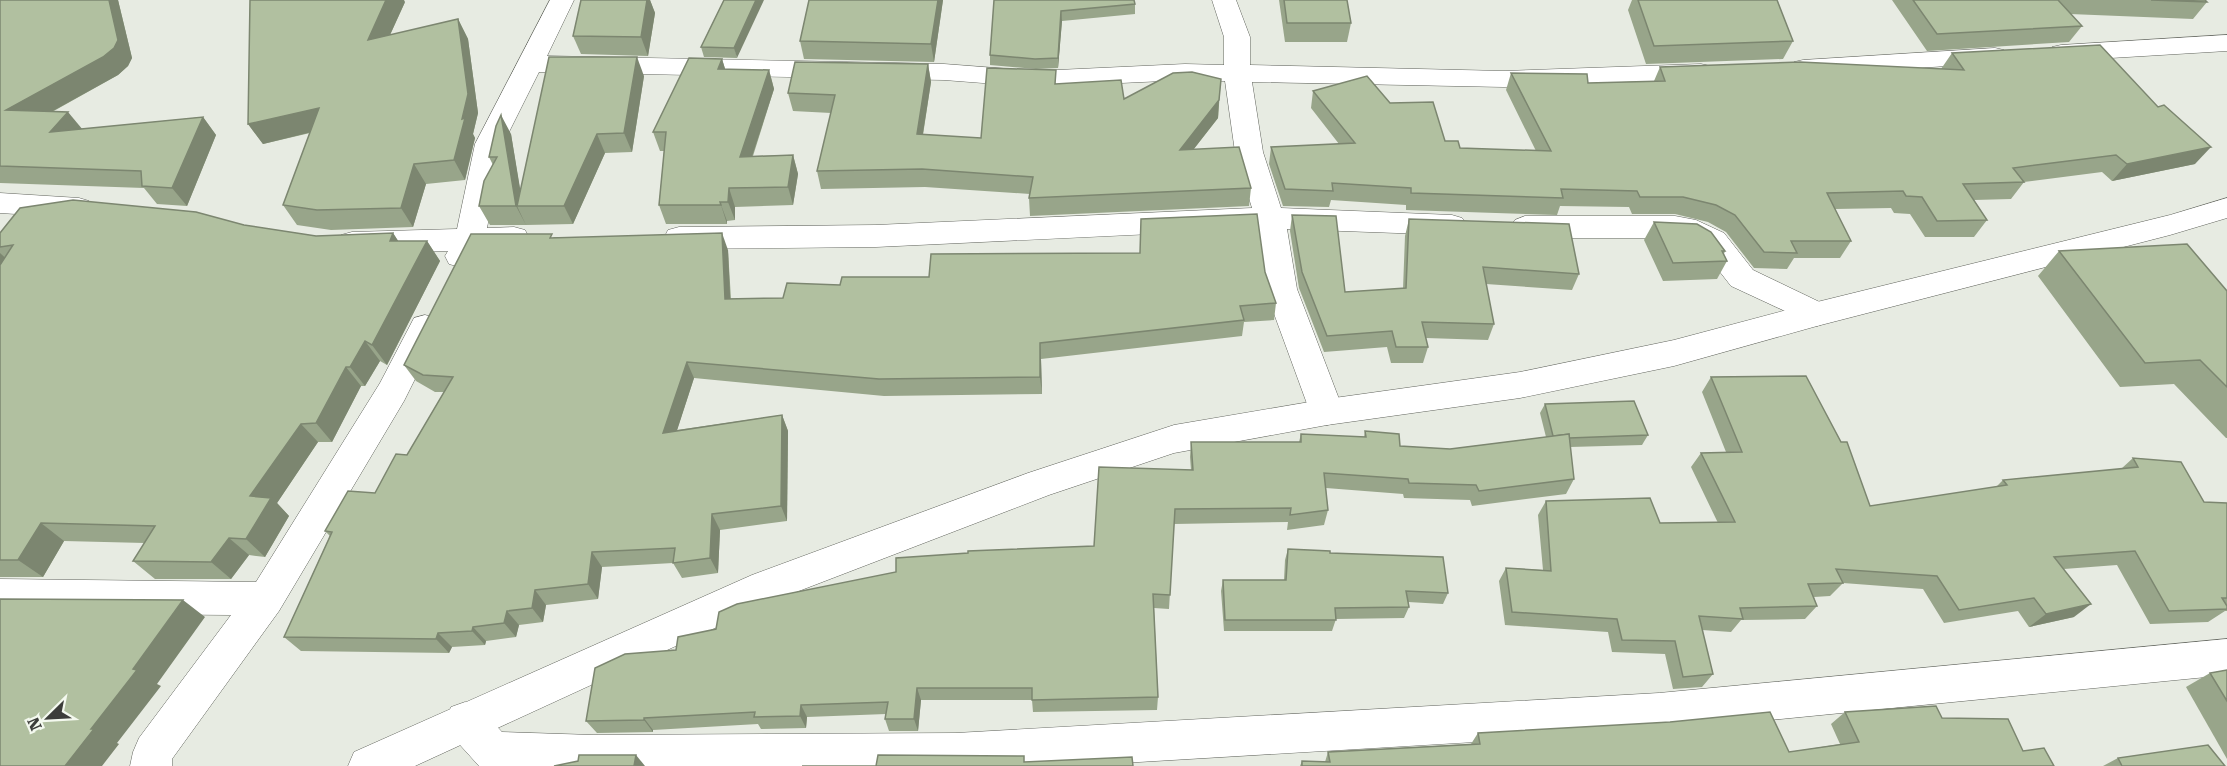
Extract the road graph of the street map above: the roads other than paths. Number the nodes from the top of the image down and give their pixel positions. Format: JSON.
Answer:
{"nodes":[{"id":1,"x":562,"y":0,"type":"edge"},
{"id":2,"x":1224,"y":0,"type":"edge"},
{"id":3,"x":2227,"y":43,"type":"edge"},
{"id":4,"x":531,"y":64,"type":"junction"},
{"id":5,"x":1784,"y":69,"type":"edge"},
{"id":6,"x":1725,"y":71,"type":"edge"},
{"id":7,"x":1237,"y":74,"type":"junction"},
{"id":8,"x":0,"y":203,"type":"edge"},
{"id":9,"x":38,"y":206,"type":"junction"},
{"id":10,"x":2227,"y":208,"type":"edge"},
{"id":11,"x":105,"y":209,"type":"edge"},
{"id":12,"x":1270,"y":218,"type":"junction"},
{"id":13,"x":19,"y":230,"type":"edge"},
{"id":14,"x":470,"y":238,"type":"junction"},
{"id":15,"x":538,"y":238,"type":"edge"},
{"id":16,"x":652,"y":238,"type":"edge"},
{"id":17,"x":331,"y":243,"type":"edge"},
{"id":18,"x":1817,"y":314,"type":"junction"},
{"id":19,"x":1327,"y":412,"type":"junction"},
{"id":20,"x":0,"y":596,"type":"edge"},
{"id":21,"x":266,"y":599,"type":"junction"},
{"id":22,"x":2227,"y":657,"type":"edge"},
{"id":23,"x":465,"y":721,"type":"junction"},
{"id":24,"x":151,"y":766,"type":"edge"},
{"id":25,"x":369,"y":766,"type":"edge"}],
"edges":[{"from":1,"to":4,"type":"street"},
{"from":2,"to":7,"type":"street"},
{"from":3,"to":5,"type":"street"},
{"from":4,"to":7,"type":"street"},
{"from":4,"to":14,"type":"street"},
{"from":6,"to":7,"type":"street"},
{"from":7,"to":12,"type":"street"},
{"from":8,"to":9,"type":"street"},
{"from":9,"to":11,"type":"street"},
{"from":9,"to":13,"type":"street"},
{"from":10,"to":18,"type":"street"},
{"from":12,"to":16,"type":"street"},
{"from":12,"to":18,"type":"street"},
{"from":12,"to":19,"type":"street"},
{"from":14,"to":15,"type":"street"},
{"from":14,"to":17,"type":"street"},
{"from":14,"to":21,"type":"street"},
{"from":18,"to":19,"type":"street"},
{"from":19,"to":23,"type":"street"},
{"from":20,"to":21,"type":"street"},
{"from":21,"to":24,"type":"street"},
{"from":22,"to":23,"type":"street"},
{"from":23,"to":25,"type":"street"}]}
